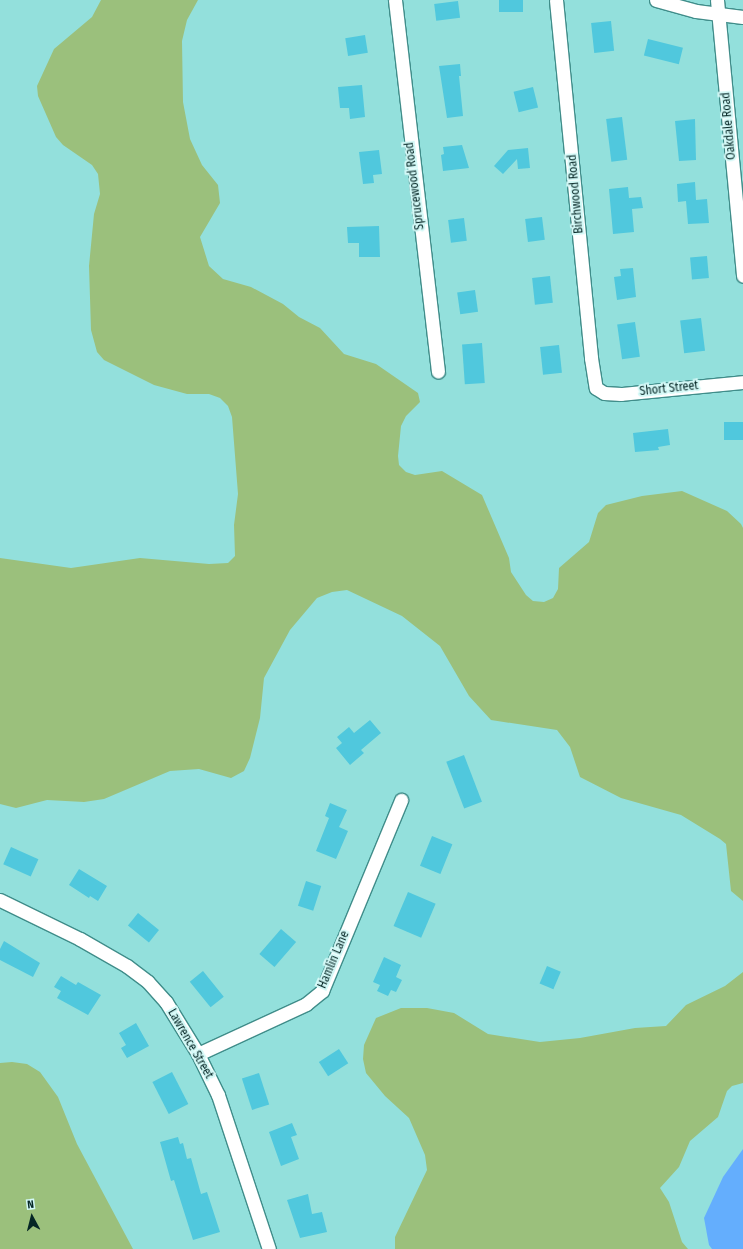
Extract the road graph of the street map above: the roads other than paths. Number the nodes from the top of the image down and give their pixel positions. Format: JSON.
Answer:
{"nodes":[{"id":1,"x":395,"y":0,"type":"edge"},
{"id":2,"x":556,"y":0,"type":"edge"},
{"id":3,"x":656,"y":0,"type":"edge"},
{"id":4,"x":717,"y":0,"type":"edge"},
{"id":5,"x":719,"y":15,"type":"junction"},
{"id":6,"x":743,"y":17,"type":"edge"},
{"id":7,"x":743,"y":276,"type":"edge"},
{"id":8,"x":438,"y":372,"type":"dead end"},
{"id":9,"x":743,"y":382,"type":"edge"},
{"id":10,"x":596,"y":388,"type":"joint"},
{"id":11,"x":401,"y":800,"type":"dead end"},
{"id":12,"x":0,"y":900,"type":"edge"},
{"id":13,"x":198,"y":1054,"type":"junction"},
{"id":14,"x":269,"y":1249,"type":"edge"}],
"edges":[{"from":1,"to":8,"type":"street","name":"Sprucewood Road"},
{"from":2,"to":10,"type":"street","name":"Birchwood Road"},
{"from":3,"to":5,"type":"street"},
{"from":4,"to":5,"type":"street","name":"Oakdale Road"},
{"from":5,"to":6,"type":"street"},
{"from":5,"to":7,"type":"street","name":"Oakdale Road"},
{"from":9,"to":10,"type":"street","name":"Short Street"},
{"from":11,"to":13,"type":"street","name":"Hamlin Lane"},
{"from":12,"to":13,"type":"street","name":"Lawrence Street"},
{"from":13,"to":14,"type":"street","name":"Lawrence Street"}]}
